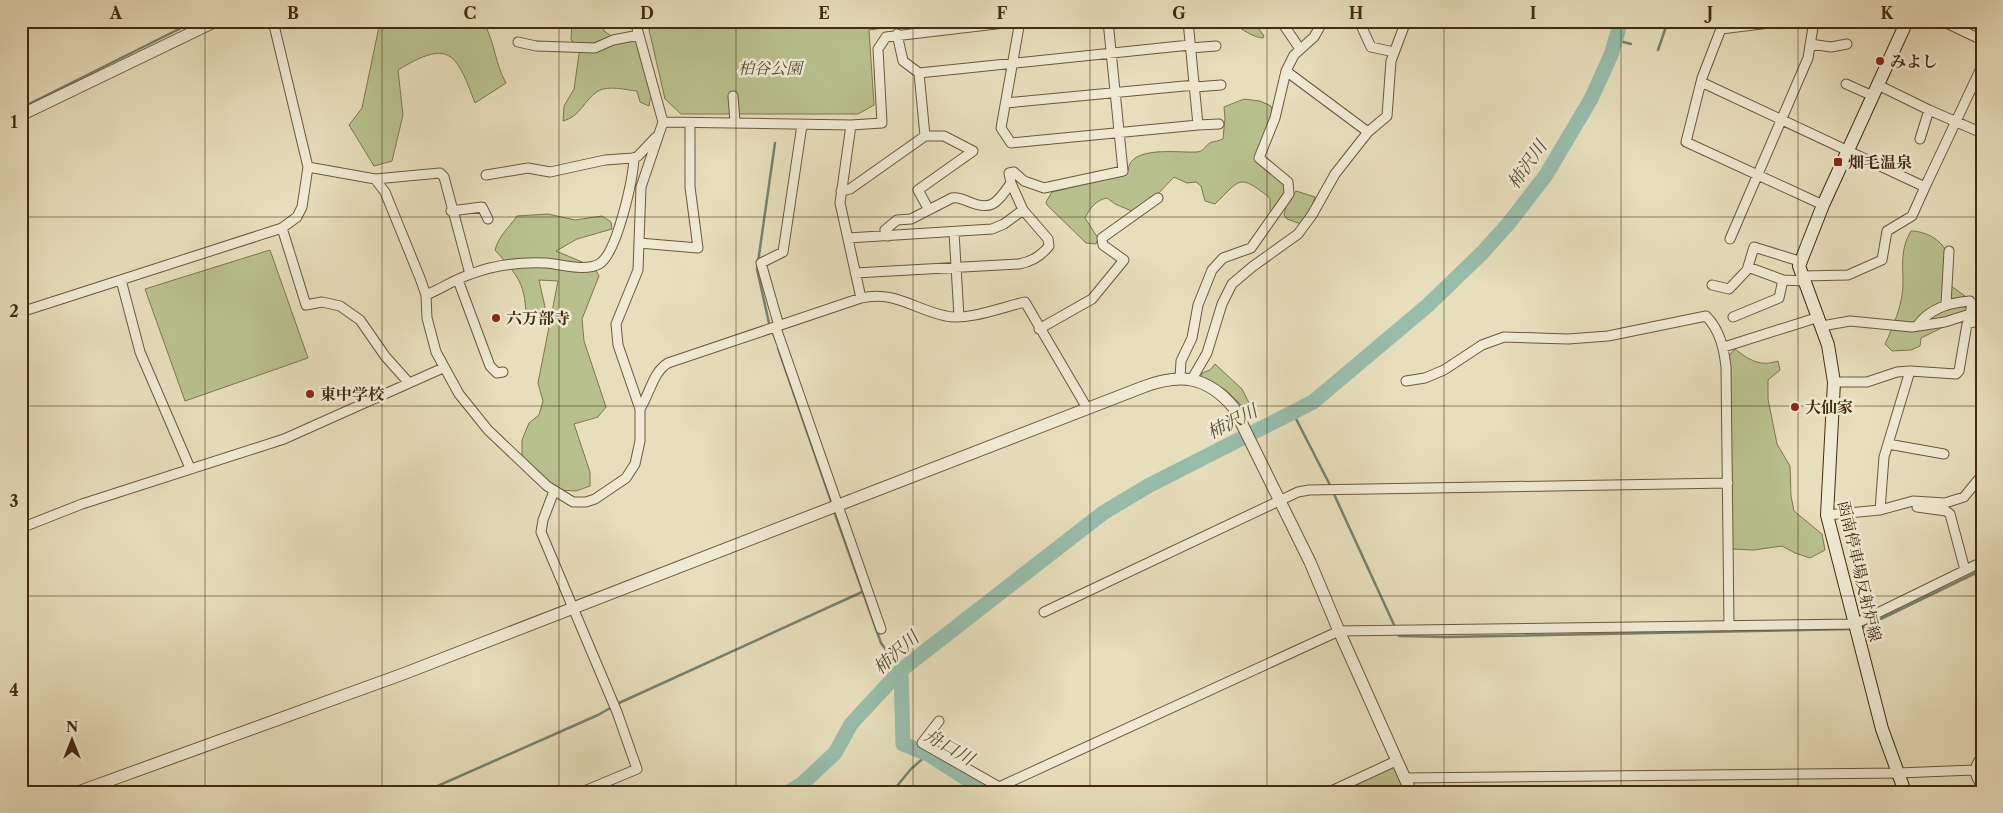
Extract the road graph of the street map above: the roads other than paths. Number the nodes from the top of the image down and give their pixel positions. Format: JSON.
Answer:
{"nodes":[{"id":1,"x":216,"y":21,"type":"edge"},
{"id":2,"x":273,"y":21,"type":"edge"},
{"id":3,"x":635,"y":21,"type":"edge"},
{"id":4,"x":1020,"y":21,"type":"edge"},
{"id":5,"x":1108,"y":21,"type":"edge"},
{"id":6,"x":1188,"y":21,"type":"edge"},
{"id":7,"x":1281,"y":21,"type":"edge"},
{"id":8,"x":1323,"y":21,"type":"edge"},
{"id":9,"x":1360,"y":21,"type":"edge"},
{"id":10,"x":1406,"y":21,"type":"edge"},
{"id":11,"x":1786,"y":21,"type":"edge"},
{"id":12,"x":1814,"y":21,"type":"edge"},
{"id":13,"x":1907,"y":21,"type":"edge"},
{"id":14,"x":1942,"y":21,"type":"edge"},
{"id":15,"x":991,"y":23,"type":"edge"},
{"id":16,"x":1722,"y":25,"type":"edge"},
{"id":17,"x":928,"y":26,"type":"edge"},
{"id":18,"x":897,"y":34,"type":"junction"},
{"id":19,"x":639,"y":35,"type":"junction"},
{"id":20,"x":1982,"y":40,"type":"edge"},
{"id":21,"x":518,"y":42,"type":"dead end"},
{"id":22,"x":1810,"y":44,"type":"junction"},
{"id":23,"x":1847,"y":44,"type":"dead end"},
{"id":24,"x":1216,"y":46,"type":"dead end"},
{"id":25,"x":1190,"y":47,"type":"junction"},
{"id":26,"x":1300,"y":49,"type":"junction"},
{"id":27,"x":1394,"y":52,"type":"junction"},
{"id":28,"x":1112,"y":53,"type":"junction"},
{"id":29,"x":1013,"y":64,"type":"junction"},
{"id":30,"x":1982,"y":66,"type":"edge"},
{"id":31,"x":1286,"y":71,"type":"junction"},
{"id":32,"x":919,"y":73,"type":"junction"},
{"id":33,"x":1702,"y":82,"type":"junction"},
{"id":34,"x":1846,"y":84,"type":"dead end"},
{"id":35,"x":1221,"y":85,"type":"dead end"},
{"id":36,"x":1195,"y":86,"type":"junction"},
{"id":37,"x":1875,"y":91,"type":"junction"},
{"id":38,"x":1115,"y":92,"type":"junction"},
{"id":39,"x":733,"y":96,"type":"dead end"},
{"id":40,"x":1006,"y":103,"type":"junction"},
{"id":41,"x":1929,"y":110,"type":"junction"},
{"id":42,"x":21,"y":115,"type":"edge"},
{"id":43,"x":1781,"y":119,"type":"junction"},
{"id":44,"x":1956,"y":121,"type":"junction"},
{"id":45,"x":663,"y":122,"type":"junction"},
{"id":46,"x":735,"y":122,"type":"junction"},
{"id":47,"x":690,"y":124,"type":"junction"},
{"id":48,"x":1198,"y":124,"type":"junction"},
{"id":49,"x":1219,"y":124,"type":"dead end"},
{"id":50,"x":802,"y":125,"type":"junction"},
{"id":51,"x":851,"y":125,"type":"junction"},
{"id":52,"x":1120,"y":132,"type":"junction"},
{"id":53,"x":1368,"y":132,"type":"junction"},
{"id":54,"x":1982,"y":132,"type":"edge"},
{"id":55,"x":658,"y":135,"type":"junction"},
{"id":56,"x":925,"y":136,"type":"junction"},
{"id":57,"x":1920,"y":139,"type":"dead end"},
{"id":58,"x":1848,"y":150,"type":"junction"},
{"id":59,"x":634,"y":158,"type":"junction"},
{"id":60,"x":308,"y":167,"type":"junction"},
{"id":61,"x":1756,"y":174,"type":"junction"},
{"id":62,"x":486,"y":175,"type":"dead end"},
{"id":63,"x":375,"y":179,"type":"junction"},
{"id":64,"x":1010,"y":183,"type":"junction"},
{"id":65,"x":1925,"y":187,"type":"junction"},
{"id":66,"x":841,"y":191,"type":"junction"},
{"id":67,"x":1158,"y":198,"type":"dead end"},
{"id":68,"x":1823,"y":205,"type":"junction"},
{"id":69,"x":929,"y":210,"type":"junction"},
{"id":70,"x":1023,"y":210,"type":"junction"},
{"id":71,"x":452,"y":211,"type":"junction"},
{"id":72,"x":488,"y":219,"type":"dead end"},
{"id":73,"x":282,"y":228,"type":"junction"},
{"id":74,"x":954,"y":232,"type":"junction"},
{"id":75,"x":888,"y":236,"type":"junction"},
{"id":76,"x":848,"y":238,"type":"junction"},
{"id":77,"x":1730,"y":239,"type":"dead end"},
{"id":78,"x":639,"y":243,"type":"junction"},
{"id":79,"x":1949,"y":251,"type":"dead end"},
{"id":80,"x":1799,"y":261,"type":"junction"},
{"id":81,"x":956,"y":266,"type":"junction"},
{"id":82,"x":1748,"y":268,"type":"junction"},
{"id":83,"x":855,"y":273,"type":"junction"},
{"id":84,"x":470,"y":274,"type":"junction"},
{"id":85,"x":1803,"y":278,"type":"junction"},
{"id":86,"x":121,"y":280,"type":"junction"},
{"id":87,"x":458,"y":280,"type":"junction"},
{"id":88,"x":1784,"y":280,"type":"junction"},
{"id":89,"x":1712,"y":285,"type":"dead end"},
{"id":90,"x":426,"y":295,"type":"junction"},
{"id":91,"x":861,"y":298,"type":"junction"},
{"id":92,"x":1946,"y":304,"type":"junction"},
{"id":93,"x":21,"y":312,"type":"edge"},
{"id":94,"x":959,"y":317,"type":"junction"},
{"id":95,"x":1733,"y":317,"type":"dead end"},
{"id":96,"x":1975,"y":318,"type":"edge"},
{"id":97,"x":1821,"y":321,"type":"junction"},
{"id":98,"x":1917,"y":326,"type":"junction"},
{"id":99,"x":777,"y":327,"type":"junction"},
{"id":100,"x":1039,"y":329,"type":"junction"},
{"id":101,"x":1724,"y":347,"type":"junction"},
{"id":102,"x":443,"y":368,"type":"junction"},
{"id":103,"x":1910,"y":371,"type":"junction"},
{"id":104,"x":503,"y":372,"type":"dead end"},
{"id":105,"x":1186,"y":378,"type":"junction"},
{"id":106,"x":1406,"y":381,"type":"dead end"},
{"id":107,"x":1834,"y":382,"type":"junction"},
{"id":108,"x":409,"y":383,"type":"junction"},
{"id":109,"x":1088,"y":408,"type":"junction"},
{"id":110,"x":640,"y":409,"type":"junction"},
{"id":111,"x":1888,"y":444,"type":"junction"},
{"id":112,"x":1944,"y":454,"type":"dead end"},
{"id":113,"x":190,"y":468,"type":"junction"},
{"id":114,"x":1982,"y":475,"type":"edge"},
{"id":115,"x":1728,"y":484,"type":"junction"},
{"id":116,"x":554,"y":491,"type":"junction"},
{"id":117,"x":1281,"y":501,"type":"junction"},
{"id":118,"x":1905,"y":504,"type":"junction"},
{"id":119,"x":838,"y":506,"type":"junction"},
{"id":120,"x":1880,"y":510,"type":"junction"},
{"id":121,"x":1827,"y":515,"type":"junction"},
{"id":122,"x":21,"y":528,"type":"edge"},
{"id":123,"x":1982,"y":562,"type":"edge"},
{"id":124,"x":1965,"y":570,"type":"junction"},
{"id":125,"x":573,"y":606,"type":"junction"},
{"id":126,"x":1044,"y":612,"type":"dead end"},
{"id":127,"x":1729,"y":626,"type":"junction"},
{"id":128,"x":1856,"y":627,"type":"junction"},
{"id":129,"x":881,"y":629,"type":"dead end"},
{"id":130,"x":1338,"y":631,"type":"junction"},
{"id":131,"x":939,"y":721,"type":"dead end"},
{"id":132,"x":1982,"y":756,"type":"edge"},
{"id":133,"x":1396,"y":761,"type":"junction"},
{"id":134,"x":1974,"y":770,"type":"junction"},
{"id":135,"x":1898,"y":773,"type":"junction"},
{"id":136,"x":1405,"y":778,"type":"junction"},
{"id":137,"x":1982,"y":786,"type":"edge"},
{"id":138,"x":999,"y":787,"type":"junction"},
{"id":139,"x":78,"y":792,"type":"edge"},
{"id":140,"x":582,"y":792,"type":"edge"},
{"id":141,"x":1008,"y":792,"type":"edge"},
{"id":142,"x":1329,"y":792,"type":"edge"},
{"id":143,"x":1411,"y":792,"type":"edge"},
{"id":144,"x":1905,"y":792,"type":"edge"}],
"edges":[{"from":1,"to":42,"type":"street"},
{"from":2,"to":60,"type":"street"},
{"from":3,"to":19,"type":"street"},
{"from":4,"to":15,"type":"street"},
{"from":4,"to":29,"type":"street"},
{"from":5,"to":28,"type":"street"},
{"from":6,"to":25,"type":"street"},
{"from":7,"to":26,"type":"street"},
{"from":8,"to":26,"type":"street"},
{"from":9,"to":27,"type":"street"},
{"from":10,"to":27,"type":"street"},
{"from":11,"to":16,"type":"street"},
{"from":12,"to":22,"type":"street"},
{"from":13,"to":37,"type":"main road"},
{"from":14,"to":20,"type":"street"},
{"from":15,"to":17,"type":"street"},
{"from":16,"to":33,"type":"street"},
{"from":17,"to":18,"type":"street"},
{"from":18,"to":32,"type":"street"},
{"from":18,"to":51,"type":"street"},
{"from":19,"to":21,"type":"street"},
{"from":19,"to":45,"type":"street"},
{"from":22,"to":23,"type":"street"},
{"from":22,"to":43,"type":"street"},
{"from":24,"to":25,"type":"street"},
{"from":25,"to":28,"type":"street"},
{"from":25,"to":36,"type":"street"},
{"from":26,"to":31,"type":"street"},
{"from":27,"to":53,"type":"street"},
{"from":28,"to":29,"type":"street"},
{"from":28,"to":38,"type":"street"},
{"from":29,"to":32,"type":"street"},
{"from":29,"to":40,"type":"street"},
{"from":30,"to":44,"type":"street"},
{"from":31,"to":53,"type":"street"},
{"from":31,"to":105,"type":"street"},
{"from":32,"to":56,"type":"street"},
{"from":33,"to":43,"type":"street"},
{"from":33,"to":61,"type":"street"},
{"from":34,"to":37,"type":"street"},
{"from":35,"to":36,"type":"street"},
{"from":36,"to":38,"type":"street"},
{"from":36,"to":48,"type":"street"},
{"from":37,"to":41,"type":"street"},
{"from":37,"to":58,"type":"main road"},
{"from":38,"to":40,"type":"street"},
{"from":38,"to":52,"type":"street"},
{"from":39,"to":46,"type":"street"},
{"from":40,"to":52,"type":"street"},
{"from":41,"to":44,"type":"street"},
{"from":41,"to":57,"type":"street"},
{"from":43,"to":58,"type":"street"},
{"from":43,"to":61,"type":"street"},
{"from":44,"to":54,"type":"street"},
{"from":44,"to":65,"type":"street"},
{"from":45,"to":47,"type":"street"},
{"from":45,"to":55,"type":"street"},
{"from":46,"to":47,"type":"street"},
{"from":46,"to":50,"type":"street"},
{"from":47,"to":78,"type":"street"},
{"from":48,"to":49,"type":"street"},
{"from":48,"to":52,"type":"street"},
{"from":50,"to":51,"type":"street"},
{"from":50,"to":99,"type":"street"},
{"from":51,"to":66,"type":"street"},
{"from":52,"to":64,"type":"street"},
{"from":53,"to":105,"type":"street"},
{"from":55,"to":59,"type":"street"},
{"from":55,"to":78,"type":"street"},
{"from":56,"to":66,"type":"street"},
{"from":56,"to":69,"type":"street"},
{"from":58,"to":65,"type":"street"},
{"from":58,"to":68,"type":"main road"},
{"from":59,"to":62,"type":"street"},
{"from":59,"to":84,"type":"street"},
{"from":60,"to":63,"type":"street"},
{"from":60,"to":73,"type":"street"},
{"from":61,"to":68,"type":"street"},
{"from":61,"to":77,"type":"street"},
{"from":63,"to":71,"type":"street"},
{"from":63,"to":90,"type":"street"},
{"from":64,"to":69,"type":"street"},
{"from":64,"to":70,"type":"street"},
{"from":65,"to":85,"type":"street"},
{"from":66,"to":76,"type":"street"},
{"from":67,"to":100,"type":"street"},
{"from":68,"to":80,"type":"main road"},
{"from":69,"to":75,"type":"street"},
{"from":70,"to":74,"type":"street"},
{"from":70,"to":81,"type":"street"},
{"from":71,"to":72,"type":"street"},
{"from":71,"to":84,"type":"street"},
{"from":73,"to":86,"type":"street"},
{"from":73,"to":108,"type":"street"},
{"from":74,"to":75,"type":"street"},
{"from":74,"to":81,"type":"street"},
{"from":75,"to":76,"type":"street"},
{"from":76,"to":83,"type":"street"},
{"from":78,"to":110,"type":"street"},
{"from":79,"to":92,"type":"street"},
{"from":80,"to":82,"type":"street"},
{"from":80,"to":85,"type":"main road","name":"函南停車場反射炉線"},
{"from":81,"to":83,"type":"street"},
{"from":81,"to":94,"type":"street"},
{"from":82,"to":88,"type":"street"},
{"from":82,"to":89,"type":"street"},
{"from":83,"to":91,"type":"street"},
{"from":84,"to":87,"type":"street"},
{"from":85,"to":88,"type":"street"},
{"from":85,"to":97,"type":"main road","name":"函南停車場反射炉線"},
{"from":86,"to":93,"type":"street"},
{"from":86,"to":113,"type":"street"},
{"from":87,"to":90,"type":"street"},
{"from":87,"to":104,"type":"street"},
{"from":88,"to":95,"type":"street"},
{"from":90,"to":102,"type":"street"},
{"from":91,"to":94,"type":"street"},
{"from":91,"to":99,"type":"street"},
{"from":92,"to":96,"type":"street"},
{"from":92,"to":98,"type":"street"},
{"from":94,"to":100,"type":"street"},
{"from":96,"to":98,"type":"street"},
{"from":96,"to":103,"type":"street"},
{"from":97,"to":98,"type":"street"},
{"from":97,"to":101,"type":"street"},
{"from":97,"to":107,"type":"main road","name":"函南停車場反射炉線"},
{"from":99,"to":110,"type":"street"},
{"from":99,"to":119,"type":"street"},
{"from":100,"to":109,"type":"street"},
{"from":101,"to":106,"type":"street"},
{"from":101,"to":115,"type":"street"},
{"from":102,"to":108,"type":"street"},
{"from":102,"to":116,"type":"street"},
{"from":103,"to":107,"type":"street"},
{"from":103,"to":111,"type":"street"},
{"from":105,"to":109,"type":"street"},
{"from":105,"to":117,"type":"street"},
{"from":107,"to":121,"type":"main road","name":"函南停車場反射炉線"},
{"from":108,"to":113,"type":"street"},
{"from":109,"to":119,"type":"street"},
{"from":110,"to":116,"type":"street"},
{"from":111,"to":112,"type":"street"},
{"from":111,"to":120,"type":"street"},
{"from":113,"to":122,"type":"street"},
{"from":114,"to":118,"type":"street"},
{"from":115,"to":117,"type":"street"},
{"from":115,"to":127,"type":"street"},
{"from":116,"to":125,"type":"street"},
{"from":117,"to":126,"type":"street"},
{"from":117,"to":130,"type":"street"},
{"from":118,"to":120,"type":"street"},
{"from":118,"to":124,"type":"street"},
{"from":119,"to":125,"type":"street"},
{"from":119,"to":129,"type":"street"},
{"from":120,"to":121,"type":"street"},
{"from":121,"to":128,"type":"main road","name":"函南停車場反射炉線"},
{"from":123,"to":124,"type":"street"},
{"from":124,"to":128,"type":"street"},
{"from":125,"to":139,"type":"street"},
{"from":125,"to":140,"type":"street"},
{"from":127,"to":128,"type":"street"},
{"from":127,"to":130,"type":"street"},
{"from":128,"to":135,"type":"main road","name":"函南停車場反射炉線"},
{"from":130,"to":133,"type":"street"},
{"from":130,"to":138,"type":"street"},
{"from":131,"to":138,"type":"street"},
{"from":132,"to":134,"type":"street"},
{"from":133,"to":136,"type":"street"},
{"from":133,"to":142,"type":"street"},
{"from":134,"to":135,"type":"street"},
{"from":134,"to":137,"type":"street"},
{"from":135,"to":136,"type":"street"},
{"from":135,"to":144,"type":"main road","name":"函南停車場反射炉線"},
{"from":136,"to":143,"type":"street"},
{"from":138,"to":141,"type":"street"}]}
